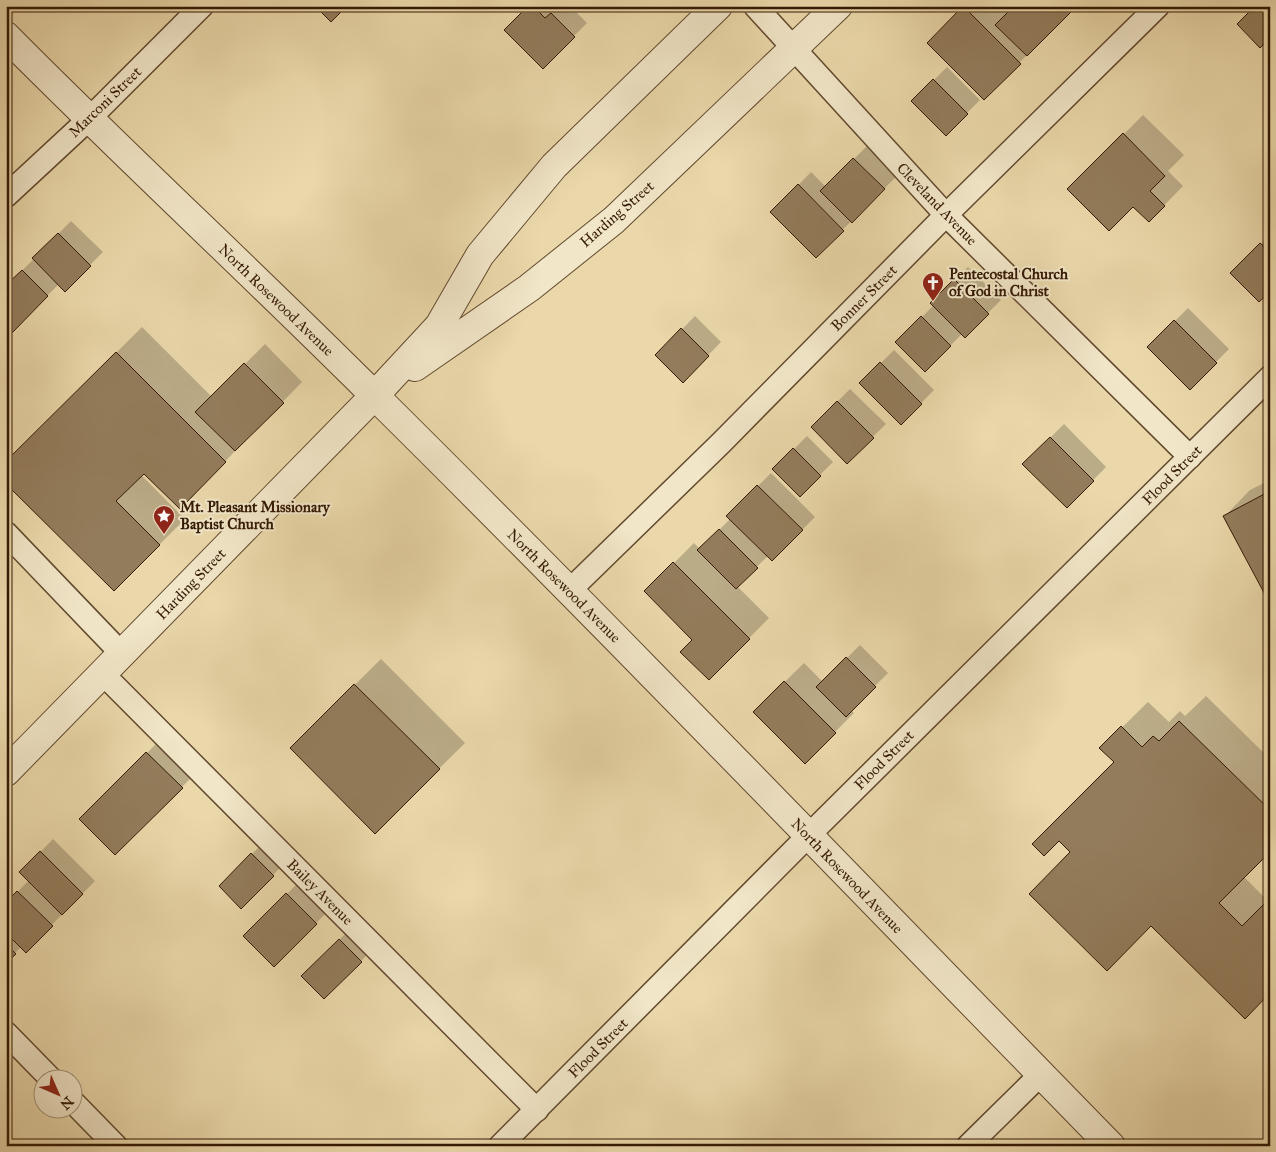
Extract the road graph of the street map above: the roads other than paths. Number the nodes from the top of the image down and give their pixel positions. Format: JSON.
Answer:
{"nodes":[{"id":1,"x":202,"y":6,"type":"edge"},
{"id":2,"x":718,"y":6,"type":"edge"},
{"id":3,"x":755,"y":6,"type":"edge"},
{"id":4,"x":838,"y":6,"type":"edge"},
{"id":5,"x":1158,"y":6,"type":"edge"},
{"id":6,"x":6,"y":36,"type":"edge"},
{"id":7,"x":794,"y":49,"type":"junction"},
{"id":8,"x":88,"y":119,"type":"junction"},
{"id":9,"x":6,"y":196,"type":"edge"},
{"id":10,"x":946,"y":215,"type":"junction"},
{"id":11,"x":1270,"y":377,"type":"edge"},
{"id":12,"x":375,"y":396,"type":"junction"},
{"id":13,"x":1190,"y":457,"type":"junction"},
{"id":14,"x":6,"y":533,"type":"edge"},
{"id":15,"x":570,"y":590,"type":"junction"},
{"id":16,"x":122,"y":654,"type":"junction"},
{"id":17,"x":103,"y":674,"type":"junction"},
{"id":18,"x":6,"y":772,"type":"edge"},
{"id":19,"x":808,"y":836,"type":"junction"},
{"id":20,"x":6,"y":1033,"type":"edge"},
{"id":21,"x":42,"y":1070,"type":"edge"},
{"id":22,"x":1041,"y":1074,"type":"junction"},
{"id":23,"x":537,"y":1110,"type":"junction"},
{"id":24,"x":82,"y":1111,"type":"edge"},
{"id":25,"x":116,"y":1146,"type":"edge"},
{"id":26,"x":500,"y":1146,"type":"edge"},
{"id":27,"x":968,"y":1146,"type":"edge"},
{"id":28,"x":1111,"y":1146,"type":"edge"}],
"edges":[{"from":1,"to":8,"type":"street","name":"Marconi Street"},
{"from":2,"to":12,"type":"street","name":"Harding Street"},
{"from":3,"to":7,"type":"street","name":"Cleveland Avenue"},
{"from":4,"to":7,"type":"street","name":"Harding Street"},
{"from":5,"to":10,"type":"street","name":"Bonner Street"},
{"from":6,"to":8,"type":"street","name":"North Rosewood Avenue"},
{"from":7,"to":10,"type":"street","name":"Cleveland Avenue"},
{"from":7,"to":12,"type":"street","name":"Harding Street"},
{"from":8,"to":9,"type":"street","name":"Marconi Street"},
{"from":8,"to":12,"type":"street","name":"North Rosewood Avenue"},
{"from":10,"to":13,"type":"street","name":"Cleveland Avenue"},
{"from":10,"to":15,"type":"street","name":"Bonner Street"},
{"from":11,"to":13,"type":"street","name":"Flood Street"},
{"from":12,"to":15,"type":"street","name":"North Rosewood Avenue"},
{"from":12,"to":16,"type":"street","name":"Harding Street"},
{"from":13,"to":19,"type":"street","name":"Flood Street"},
{"from":14,"to":16,"type":"street"},
{"from":15,"to":19,"type":"street","name":"North Rosewood Avenue"},
{"from":16,"to":17,"type":"street","name":"Harding Street"},
{"from":17,"to":18,"type":"street","name":"Harding Street"},
{"from":17,"to":23,"type":"street","name":"Bailey Avenue"},
{"from":19,"to":22,"type":"street","name":"North Rosewood Avenue"},
{"from":19,"to":23,"type":"street","name":"Flood Street"},
{"from":20,"to":21,"type":"street"},
{"from":22,"to":27,"type":"street"},
{"from":22,"to":28,"type":"street","name":"North Rosewood Avenue"},
{"from":23,"to":26,"type":"street","name":"Flood Street"},
{"from":24,"to":25,"type":"street"}]}
